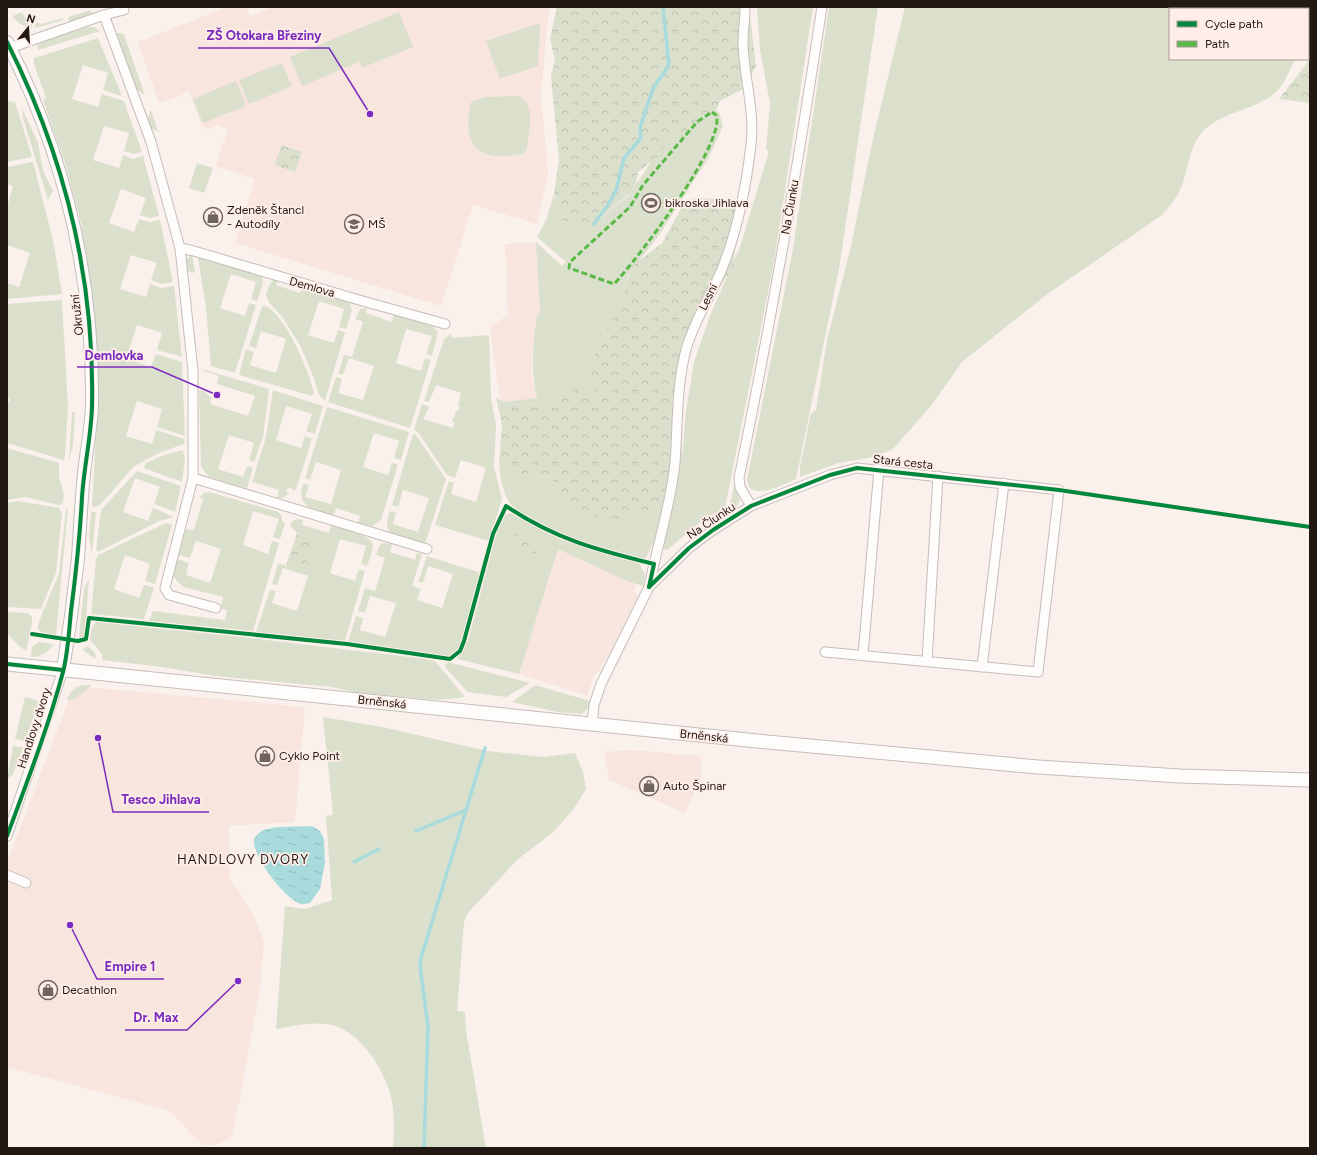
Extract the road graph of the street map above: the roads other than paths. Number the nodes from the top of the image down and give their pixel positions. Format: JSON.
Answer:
{"nodes":[{"id":1,"x":746,"y":7,"type":"edge"},
{"id":2,"x":822,"y":7,"type":"edge"},
{"id":3,"x":124,"y":10,"type":"dead end"},
{"id":4,"x":104,"y":15,"type":"junction"},
{"id":5,"x":8,"y":46,"type":"edge"},
{"id":6,"x":180,"y":248,"type":"junction"},
{"id":7,"x":445,"y":324,"type":"dead end"},
{"id":8,"x":879,"y":469,"type":"junction"},
{"id":9,"x":938,"y":476,"type":"junction"},
{"id":10,"x":193,"y":478,"type":"junction"},
{"id":11,"x":1004,"y":483,"type":"junction"},
{"id":12,"x":751,"y":506,"type":"junction"},
{"id":13,"x":427,"y":549,"type":"dead end"},
{"id":14,"x":649,"y":587,"type":"junction"},
{"id":15,"x":216,"y":608,"type":"dead end"},
{"id":16,"x":825,"y":652,"type":"dead end"},
{"id":17,"x":863,"y":655,"type":"junction"},
{"id":18,"x":927,"y":661,"type":"junction"},
{"id":19,"x":7,"y":664,"type":"edge"},
{"id":20,"x":982,"y":667,"type":"junction"},
{"id":21,"x":63,"y":670,"type":"junction"},
{"id":22,"x":592,"y":724,"type":"junction"},
{"id":23,"x":1310,"y":780,"type":"edge"},
{"id":24,"x":7,"y":836,"type":"edge"},
{"id":25,"x":7,"y":875,"type":"edge"},
{"id":26,"x":26,"y":884,"type":"dead end"}],
"edges":[{"from":1,"to":14,"type":"street","name":"Lesní"},
{"from":2,"to":12,"type":"street","name":"Na Člunku"},
{"from":3,"to":4,"type":"street"},
{"from":4,"to":5,"type":"street"},
{"from":4,"to":6,"type":"street"},
{"from":5,"to":21,"type":"street","name":"Okružní"},
{"from":6,"to":7,"type":"street","name":"Demlova"},
{"from":6,"to":10,"type":"street"},
{"from":8,"to":9,"type":"street","name":"Stará cesta"},
{"from":8,"to":12,"type":"street","name":"Stará cesta"},
{"from":8,"to":17,"type":"street","name":"Stará cesta"},
{"from":9,"to":11,"type":"street","name":"Stará cesta"},
{"from":9,"to":18,"type":"street","name":"Stará cesta"},
{"from":10,"to":13,"type":"street"},
{"from":10,"to":15,"type":"street"},
{"from":11,"to":20,"type":"street"},
{"from":11,"to":20,"type":"street","name":"Stará cesta"},
{"from":12,"to":14,"type":"street","name":"Na Člunku"},
{"from":14,"to":22,"type":"street","name":"Na Člunku"},
{"from":16,"to":17,"type":"street","name":"Stará cesta"},
{"from":17,"to":18,"type":"street","name":"Stará cesta"},
{"from":18,"to":20,"type":"street","name":"Stará cesta"},
{"from":19,"to":21,"type":"main road","name":"Brněnská"},
{"from":21,"to":22,"type":"main road","name":"Brněnská"},
{"from":21,"to":24,"type":"street","name":"Handlovy dvory"},
{"from":22,"to":23,"type":"main road","name":"Brněnská"},
{"from":25,"to":26,"type":"street"}]}
